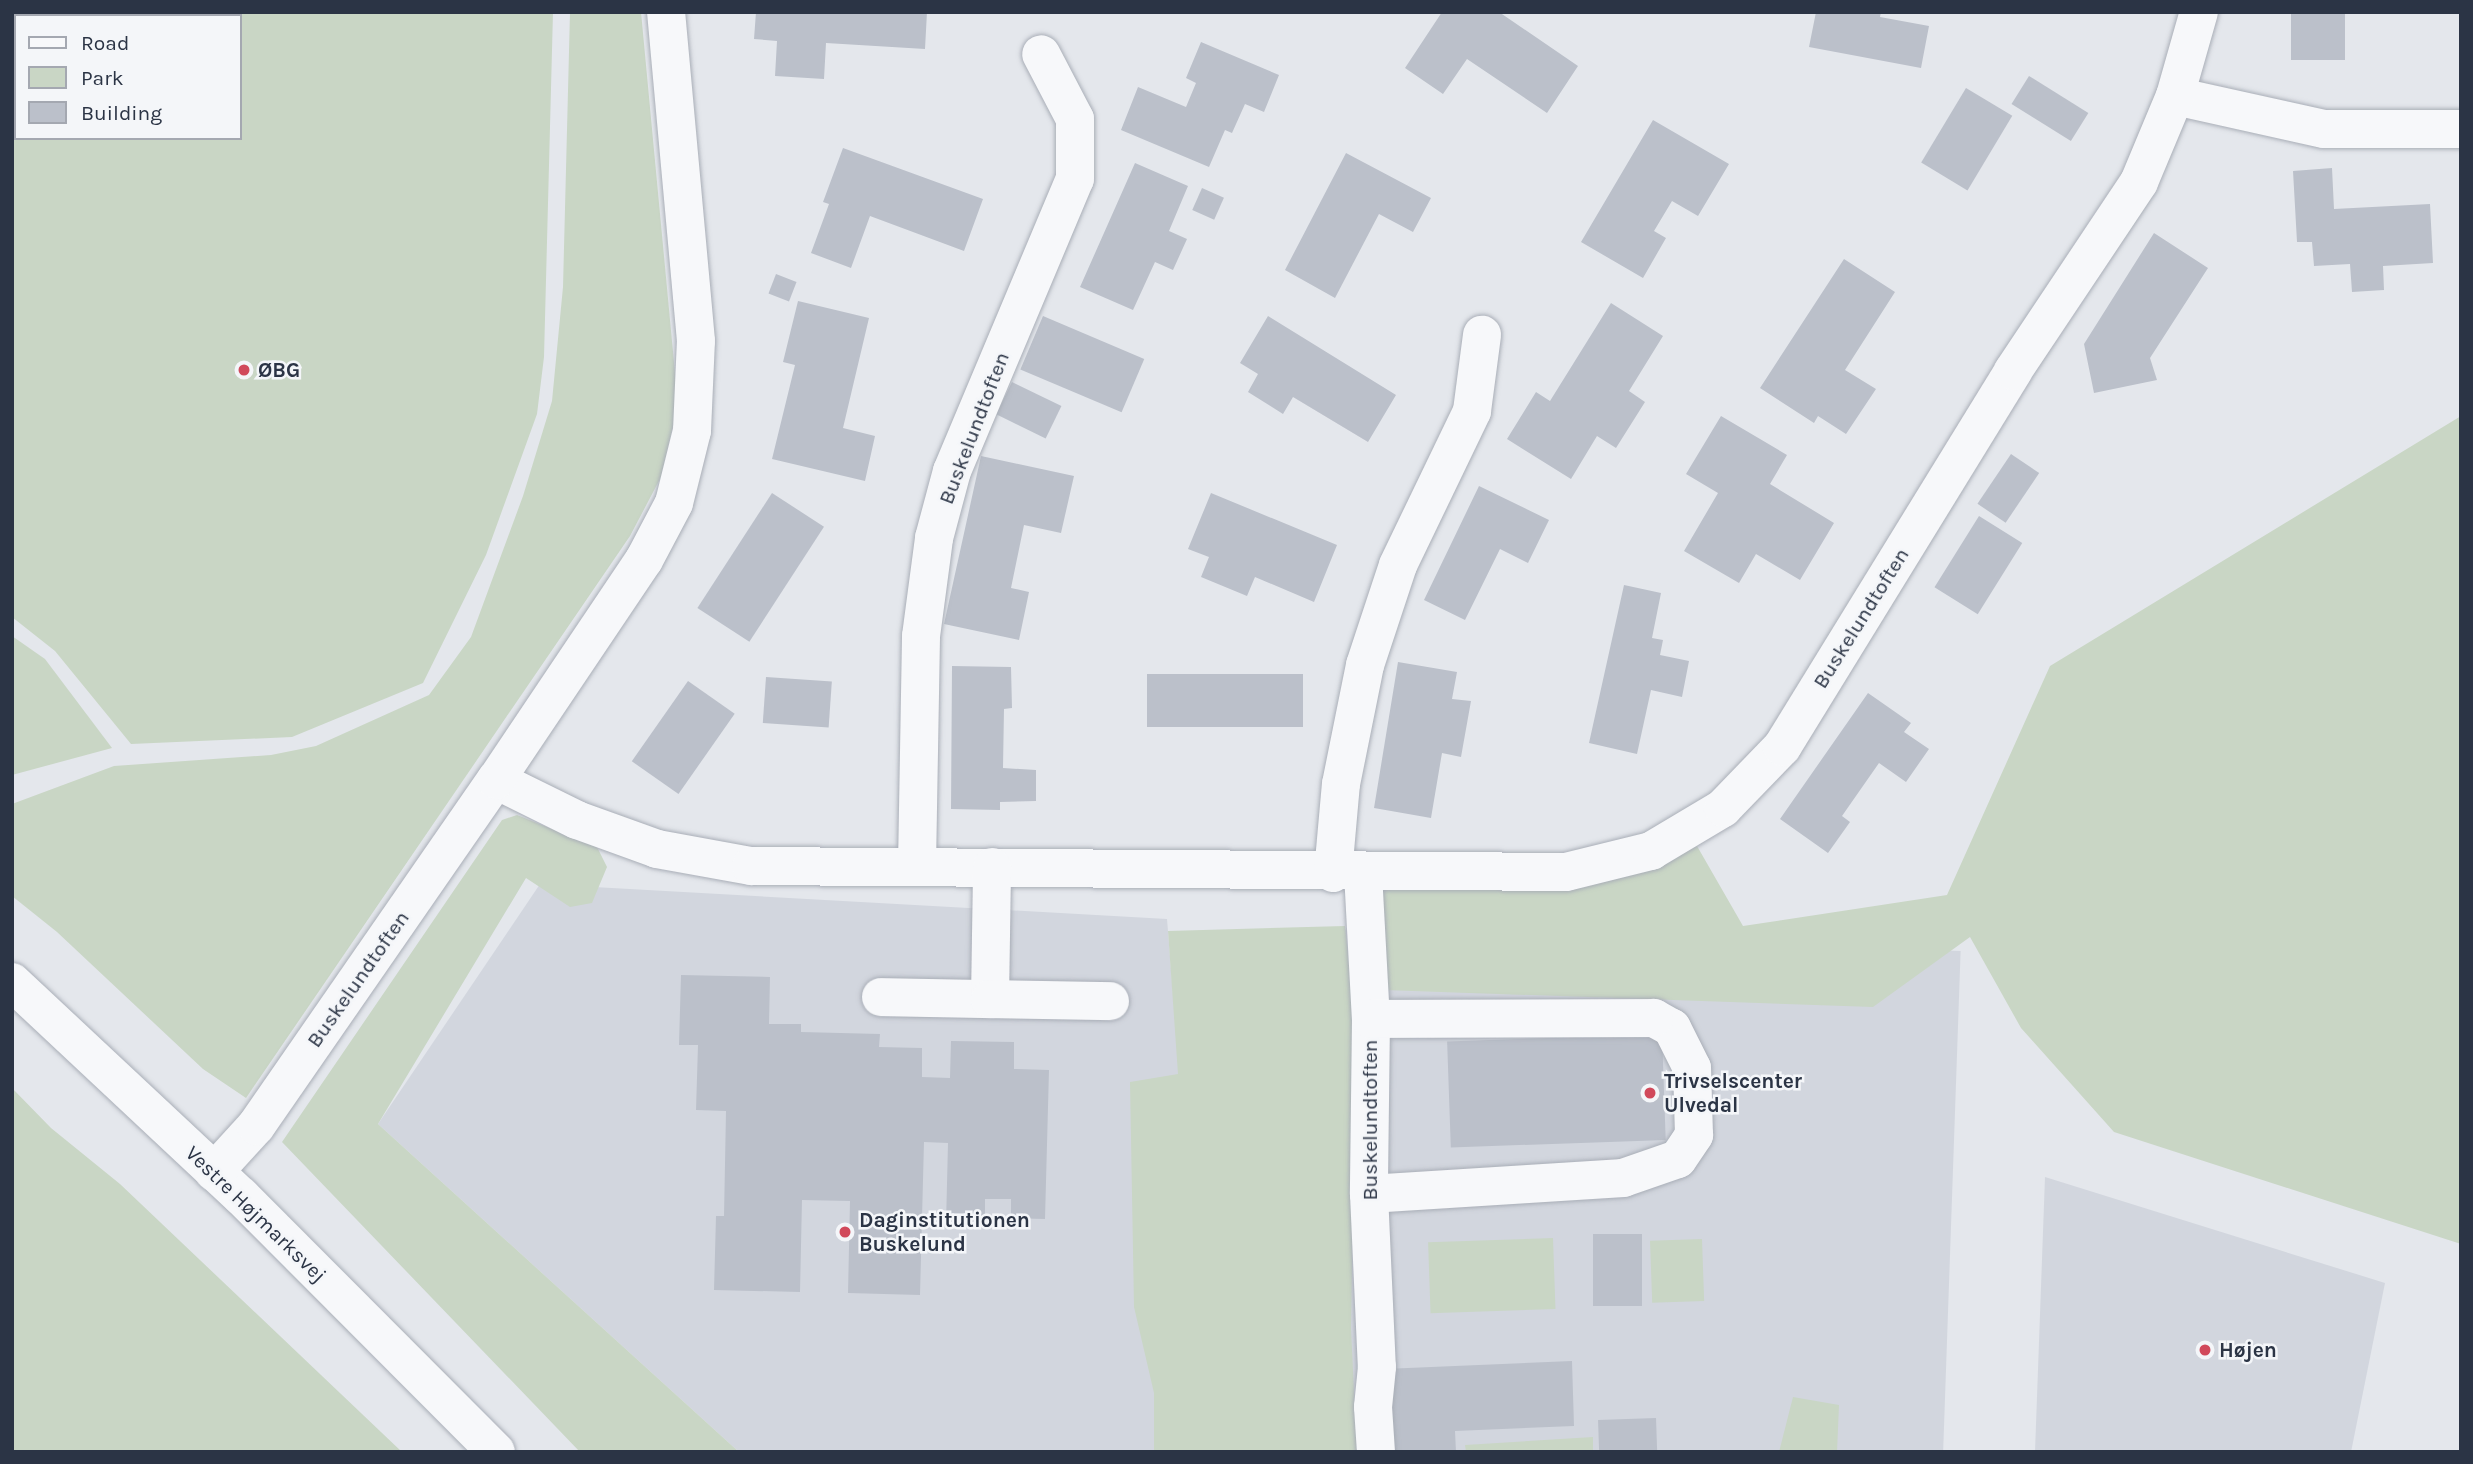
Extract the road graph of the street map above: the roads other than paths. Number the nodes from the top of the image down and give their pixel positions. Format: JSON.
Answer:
{"nodes":[{"id":1,"x":666,"y":12,"type":"edge"},
{"id":2,"x":2199,"y":12,"type":"edge"},
{"id":3,"x":1041,"y":54,"type":"dead end"},
{"id":4,"x":2175,"y":96,"type":"junction"},
{"id":5,"x":2461,"y":130,"type":"edge"},
{"id":6,"x":1482,"y":335,"type":"dead end"},
{"id":7,"x":496,"y":780,"type":"junction"},
{"id":8,"x":917,"y":866,"type":"junction"},
{"id":9,"x":992,"y":867,"type":"junction"},
{"id":10,"x":1348,"y":873,"type":"junction"},
{"id":11,"x":12,"y":982,"type":"edge"},
{"id":12,"x":881,"y":997,"type":"dead end"},
{"id":13,"x":990,"y":999,"type":"junction"},
{"id":14,"x":1110,"y":1001,"type":"dead end"},
{"id":15,"x":1371,"y":1018,"type":"junction"},
{"id":16,"x":214,"y":1172,"type":"junction"},
{"id":17,"x":1369,"y":1194,"type":"junction"},
{"id":18,"x":496,"y":1452,"type":"edge"},
{"id":19,"x":1376,"y":1452,"type":"edge"}],
"edges":[{"from":1,"to":7,"type":"street","name":"Buskelundtoften"},
{"from":2,"to":4,"type":"street","name":"Buskelundtoften"},
{"from":3,"to":8,"type":"street","name":"Buskelundtoften"},
{"from":4,"to":5,"type":"street"},
{"from":4,"to":10,"type":"street","name":"Buskelundtoften"},
{"from":6,"to":10,"type":"street","name":"Buskelundtoften"},
{"from":7,"to":8,"type":"street","name":"Buskelundtoften"},
{"from":7,"to":16,"type":"street","name":"Buskelundtoften"},
{"from":8,"to":9,"type":"street","name":"Buskelundtoften"},
{"from":9,"to":10,"type":"street","name":"Buskelundtoften"},
{"from":9,"to":13,"type":"street"},
{"from":10,"to":15,"type":"street","name":"Buskelundtoften"},
{"from":11,"to":16,"type":"street","name":"Vestre Højmarksvej"},
{"from":12,"to":13,"type":"street"},
{"from":13,"to":14,"type":"street"},
{"from":15,"to":17,"type":"street","name":"Buskelundtoften"},
{"from":15,"to":17,"type":"street"},
{"from":16,"to":18,"type":"street","name":"Vestre Højmarksvej"},
{"from":17,"to":19,"type":"street","name":"Buskelundtoften"}]}
